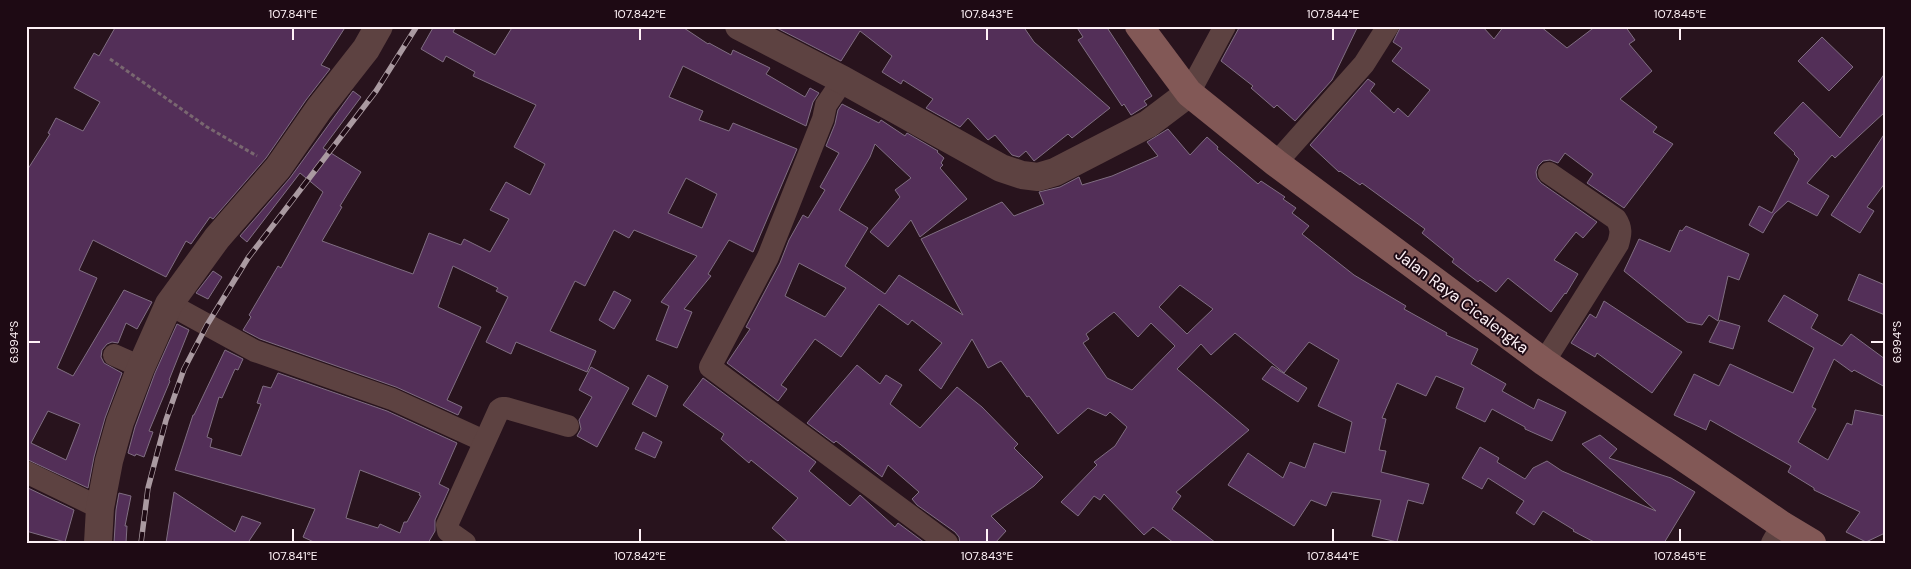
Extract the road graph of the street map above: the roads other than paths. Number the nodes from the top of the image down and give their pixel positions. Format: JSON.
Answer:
{"nodes":[{"id":1,"x":380,"y":26,"type":"edge"},
{"id":2,"x":739,"y":26,"type":"edge"},
{"id":3,"x":1139,"y":26,"type":"edge"},
{"id":4,"x":1226,"y":26,"type":"edge"},
{"id":5,"x":1388,"y":26,"type":"edge"},
{"id":6,"x":843,"y":80,"type":"junction"},
{"id":7,"x":1189,"y":93,"type":"junction"},
{"id":8,"x":1276,"y":163,"type":"junction"},
{"id":9,"x":1550,"y":173,"type":"dead end"},
{"id":10,"x":169,"y":304,"type":"junction"},
{"id":11,"x":114,"y":355,"type":"dead end"},
{"id":12,"x":1544,"y":362,"type":"junction"},
{"id":13,"x":141,"y":367,"type":"junction"},
{"id":14,"x":568,"y":426,"type":"dead end"},
{"id":15,"x":484,"y":441,"type":"junction"},
{"id":16,"x":26,"y":472,"type":"edge"},
{"id":17,"x":100,"y":508,"type":"junction"},
{"id":18,"x":1777,"y":534,"type":"edge"},
{"id":19,"x":98,"y":543,"type":"edge"},
{"id":20,"x":465,"y":543,"type":"edge"},
{"id":21,"x":947,"y":543,"type":"edge"},
{"id":22,"x":1812,"y":543,"type":"edge"}],
"edges":[{"from":1,"to":10,"type":"street"},
{"from":2,"to":6,"type":"street"},
{"from":3,"to":7,"type":"main road","name":"Jalan Raya Cicalengka"},
{"from":4,"to":7,"type":"street"},
{"from":5,"to":8,"type":"street"},
{"from":6,"to":7,"type":"street"},
{"from":6,"to":21,"type":"street"},
{"from":7,"to":8,"type":"main road","name":"Jalan Raya Cicalengka"},
{"from":8,"to":12,"type":"main road","name":"Jalan Raya Cicalengka"},
{"from":9,"to":12,"type":"street"},
{"from":10,"to":13,"type":"street"},
{"from":10,"to":15,"type":"street"},
{"from":11,"to":13,"type":"street"},
{"from":12,"to":18,"type":"main road","name":"Jalan Raya Cicalengka"},
{"from":13,"to":17,"type":"street"},
{"from":14,"to":15,"type":"street"},
{"from":15,"to":20,"type":"street"},
{"from":16,"to":17,"type":"street"},
{"from":17,"to":19,"type":"street"},
{"from":18,"to":22,"type":"main road","name":"Jalan Raya Cicalengka"}]}
